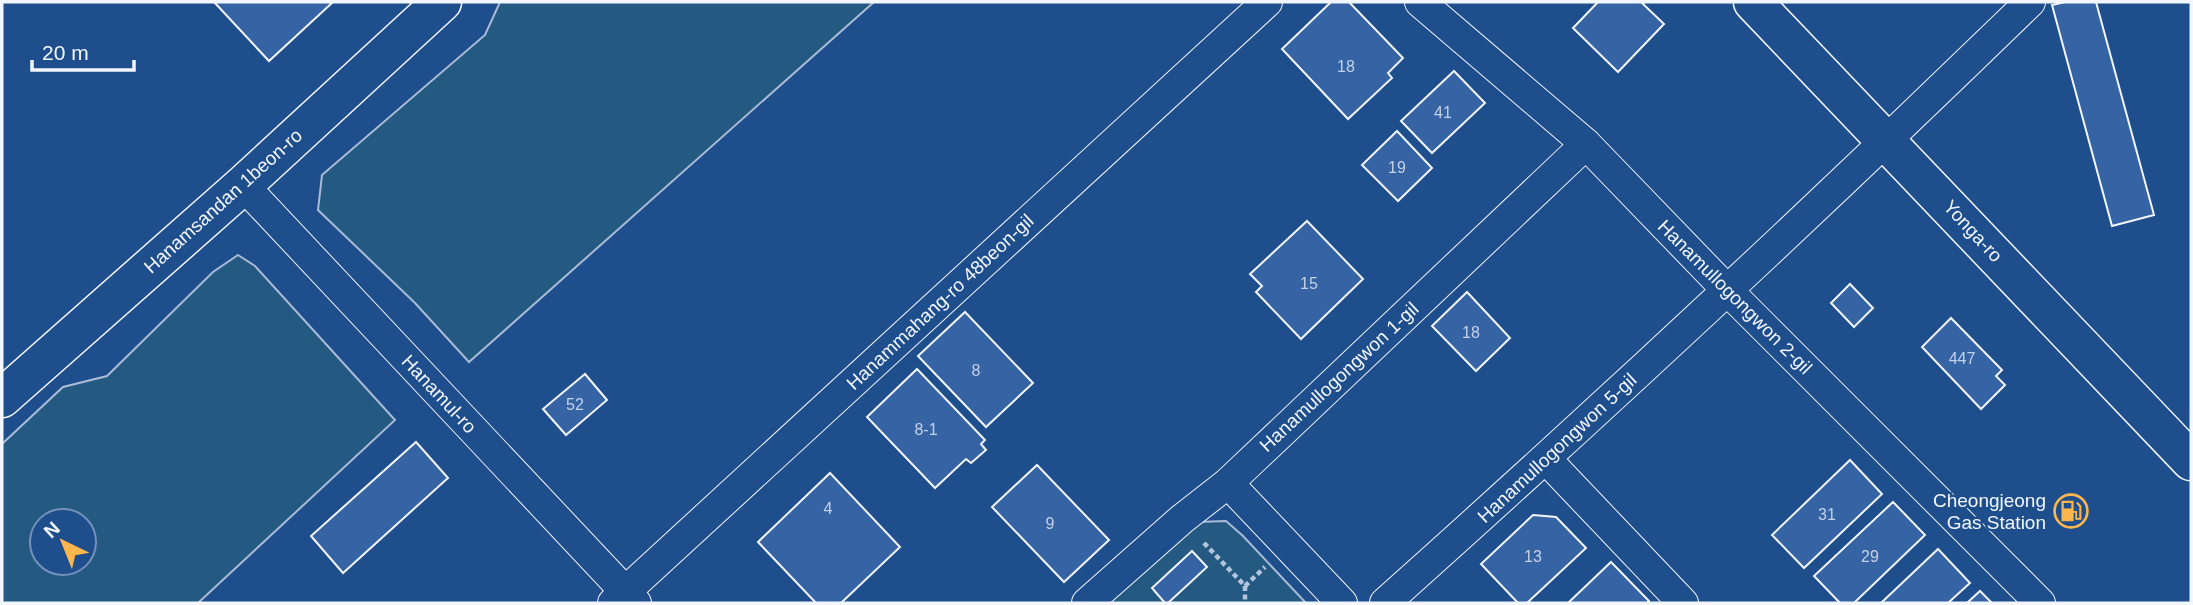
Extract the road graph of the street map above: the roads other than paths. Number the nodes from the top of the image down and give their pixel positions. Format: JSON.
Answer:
{"nodes":[{"id":1,"x":442,"y":2,"type":"edge"},
{"id":2,"x":1267,"y":2,"type":"edge"},
{"id":3,"x":1420,"y":2,"type":"edge"},
{"id":4,"x":1753,"y":2,"type":"edge"},
{"id":5,"x":2030,"y":2,"type":"edge"},
{"id":6,"x":1887,"y":140,"type":"junction"},
{"id":7,"x":1586,"y":144,"type":"junction"},
{"id":8,"x":243,"y":185,"type":"junction"},
{"id":9,"x":1727,"y":290,"type":"junction"},
{"id":10,"x":2,"y":398,"type":"edge"},
{"id":11,"x":1546,"y":458,"type":"junction"},
{"id":12,"x":2191,"y":461,"type":"edge"},
{"id":13,"x":1228,"y":482,"type":"junction"},
{"id":14,"x":625,"y":599,"type":"edge"},
{"id":15,"x":1087,"y":603,"type":"edge"},
{"id":16,"x":1342,"y":603,"type":"edge"},
{"id":17,"x":1385,"y":603,"type":"edge"},
{"id":18,"x":1683,"y":603,"type":"edge"},
{"id":19,"x":2040,"y":603,"type":"edge"}],
"edges":[{"from":1,"to":8,"type":"street","name":"Hanamsandan 1beon-ro"},
{"from":2,"to":14,"type":"street","name":"Hanammahang-ro 48beon-gil"},
{"from":3,"to":7,"type":"street","name":"Hanamullogongwon 2-gil"},
{"from":4,"to":6,"type":"street","name":"Yonga-ro"},
{"from":5,"to":6,"type":"street","name":"Hanamullogongwon 5-gil"},
{"from":6,"to":9,"type":"street","name":"Hanamullogongwon 5-gil"},
{"from":6,"to":12,"type":"street","name":"Yonga-ro"},
{"from":7,"to":9,"type":"street","name":"Hanamullogongwon 2-gil"},
{"from":7,"to":13,"type":"street","name":"Hanamullogongwon 1-gil"},
{"from":8,"to":10,"type":"street","name":"Hanamsandan 1beon-ro"},
{"from":8,"to":14,"type":"street","name":"Hanamul-ro"},
{"from":9,"to":11,"type":"street","name":"Hanamullogongwon 5-gil"},
{"from":9,"to":19,"type":"street","name":"Hanamullogongwon 2-gil"},
{"from":11,"to":17,"type":"street","name":"Hanamullogongwon 5-gil"},
{"from":11,"to":18,"type":"street"},
{"from":13,"to":15,"type":"street","name":"Hanamullogongwon 1-gil"},
{"from":13,"to":16,"type":"street"}]}
